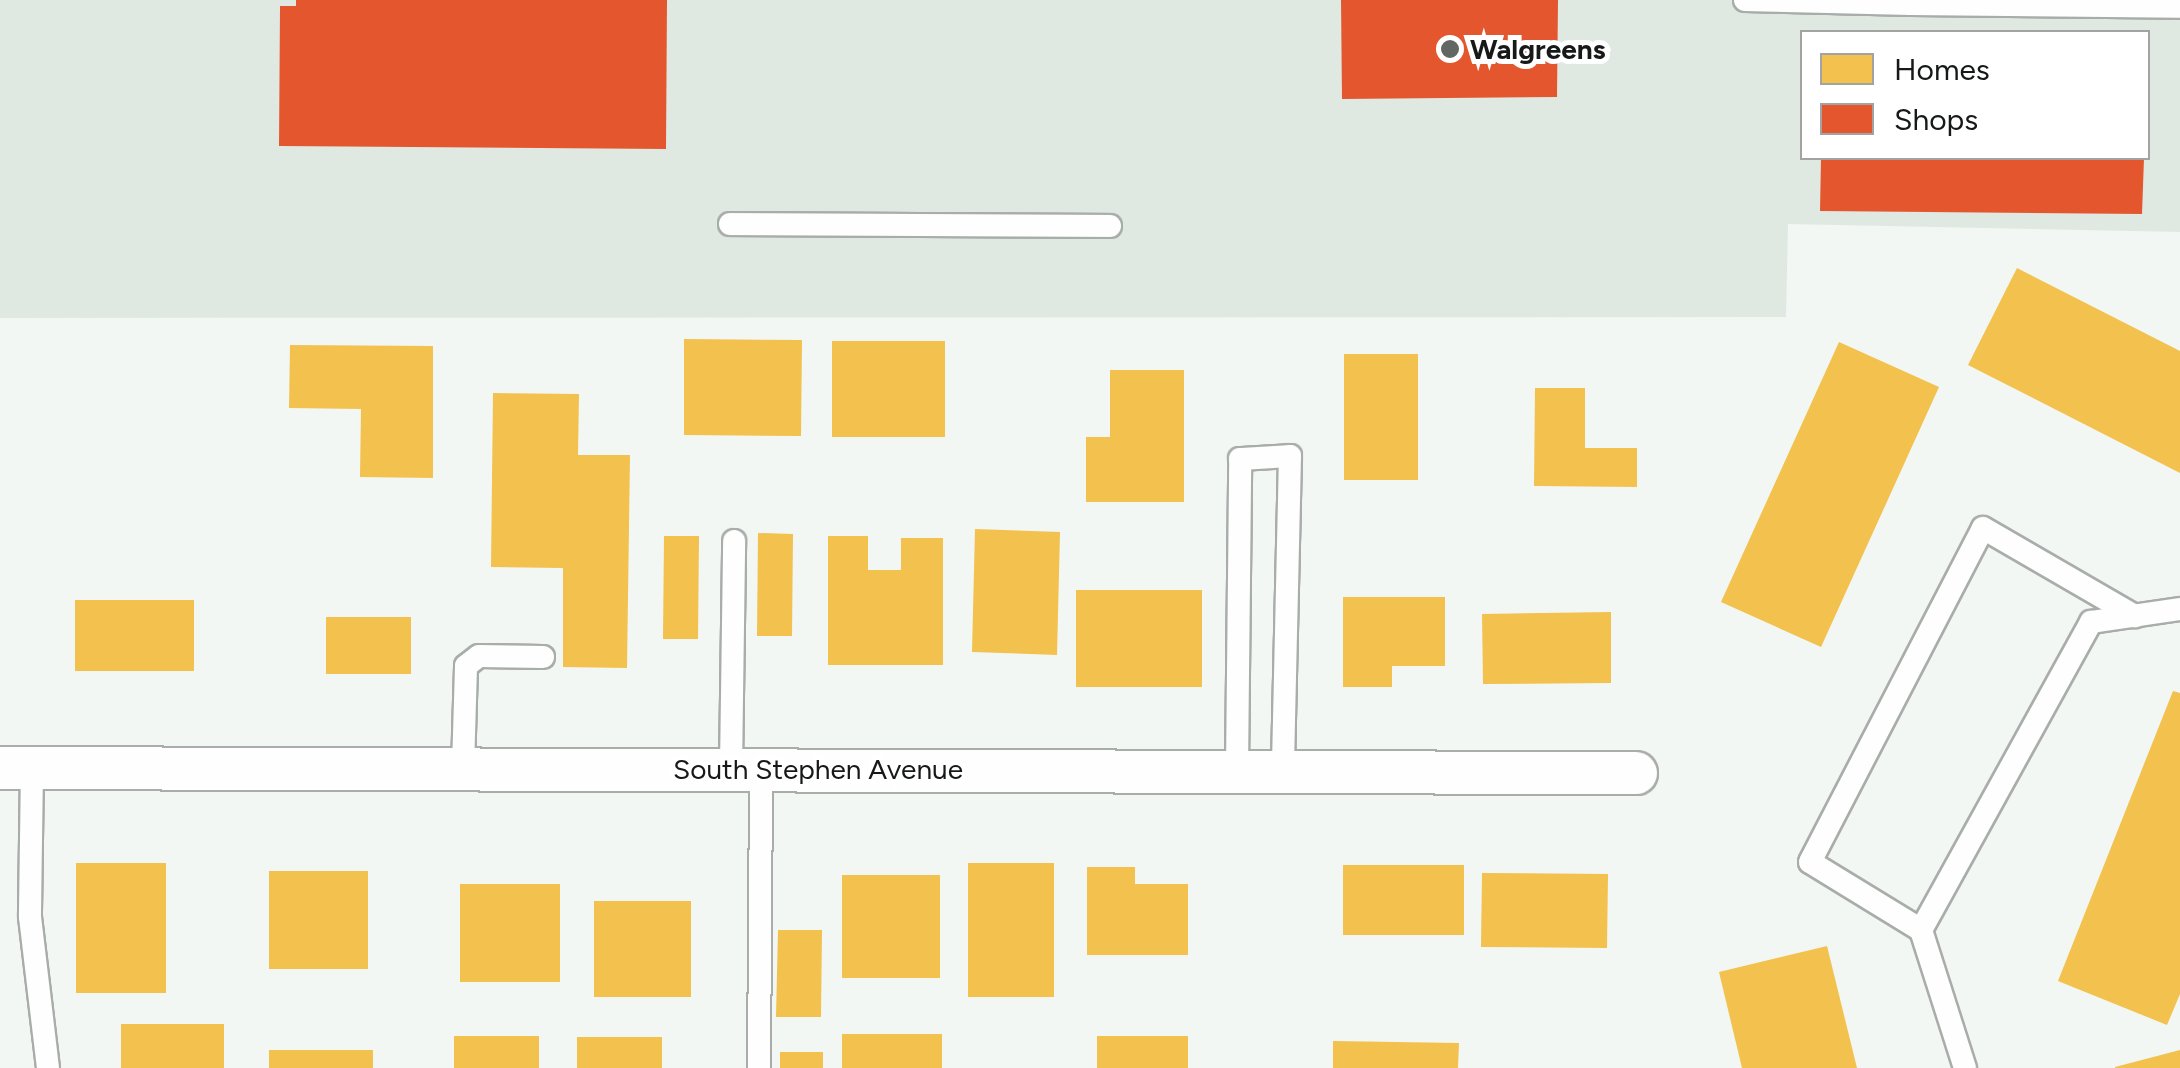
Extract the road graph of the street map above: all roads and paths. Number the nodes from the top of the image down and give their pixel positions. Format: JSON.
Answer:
{"nodes":[{"id":1,"x":1745,"y":1,"type":"edge"},
{"id":2,"x":1772,"y":1,"type":"edge"},
{"id":3,"x":1911,"y":2,"type":"edge"},
{"id":4,"x":2180,"y":7,"type":"edge"},
{"id":5,"x":730,"y":224,"type":"dead end"},
{"id":6,"x":1110,"y":226,"type":"dead end"},
{"id":7,"x":734,"y":541,"type":"dead end"},
{"id":8,"x":2180,"y":609,"type":"edge"},
{"id":9,"x":2135,"y":616,"type":"junction"},
{"id":10,"x":543,"y":657,"type":"dead end"},
{"id":11,"x":16,"y":768,"type":"edge"},
{"id":12,"x":463,"y":768,"type":"junction"},
{"id":13,"x":746,"y":769,"type":"junction"},
{"id":14,"x":1236,"y":770,"type":"junction"},
{"id":15,"x":1282,"y":770,"type":"junction"},
{"id":16,"x":1636,"y":773,"type":"dead end"},
{"id":17,"x":1921,"y":930,"type":"junction"},
{"id":18,"x":48,"y":1068,"type":"edge"},
{"id":19,"x":760,"y":1068,"type":"edge"},
{"id":20,"x":1964,"y":1068,"type":"edge"}],
"edges":[{"from":1,"to":2,"type":"lane"},
{"from":2,"to":3,"type":"lane"},
{"from":3,"to":4,"type":"lane"},
{"from":5,"to":6,"type":"lane"},
{"from":7,"to":13,"type":"lane"},
{"from":8,"to":9,"type":"lane"},
{"from":9,"to":17,"type":"lane"},
{"from":9,"to":17,"type":"lane"},
{"from":10,"to":12,"type":"lane"},
{"from":11,"to":12,"type":"street","name":"South Stephen Avenue"},
{"from":11,"to":18,"type":"lane"},
{"from":12,"to":13,"type":"street","name":"South Stephen Avenue"},
{"from":13,"to":14,"type":"street","name":"South Stephen Avenue"},
{"from":13,"to":19,"type":"lane"},
{"from":14,"to":15,"type":"street","name":"South Stephen Avenue"},
{"from":14,"to":15,"type":"lane"},
{"from":15,"to":16,"type":"street","name":"South Stephen Avenue"},
{"from":17,"to":20,"type":"lane"}]}
